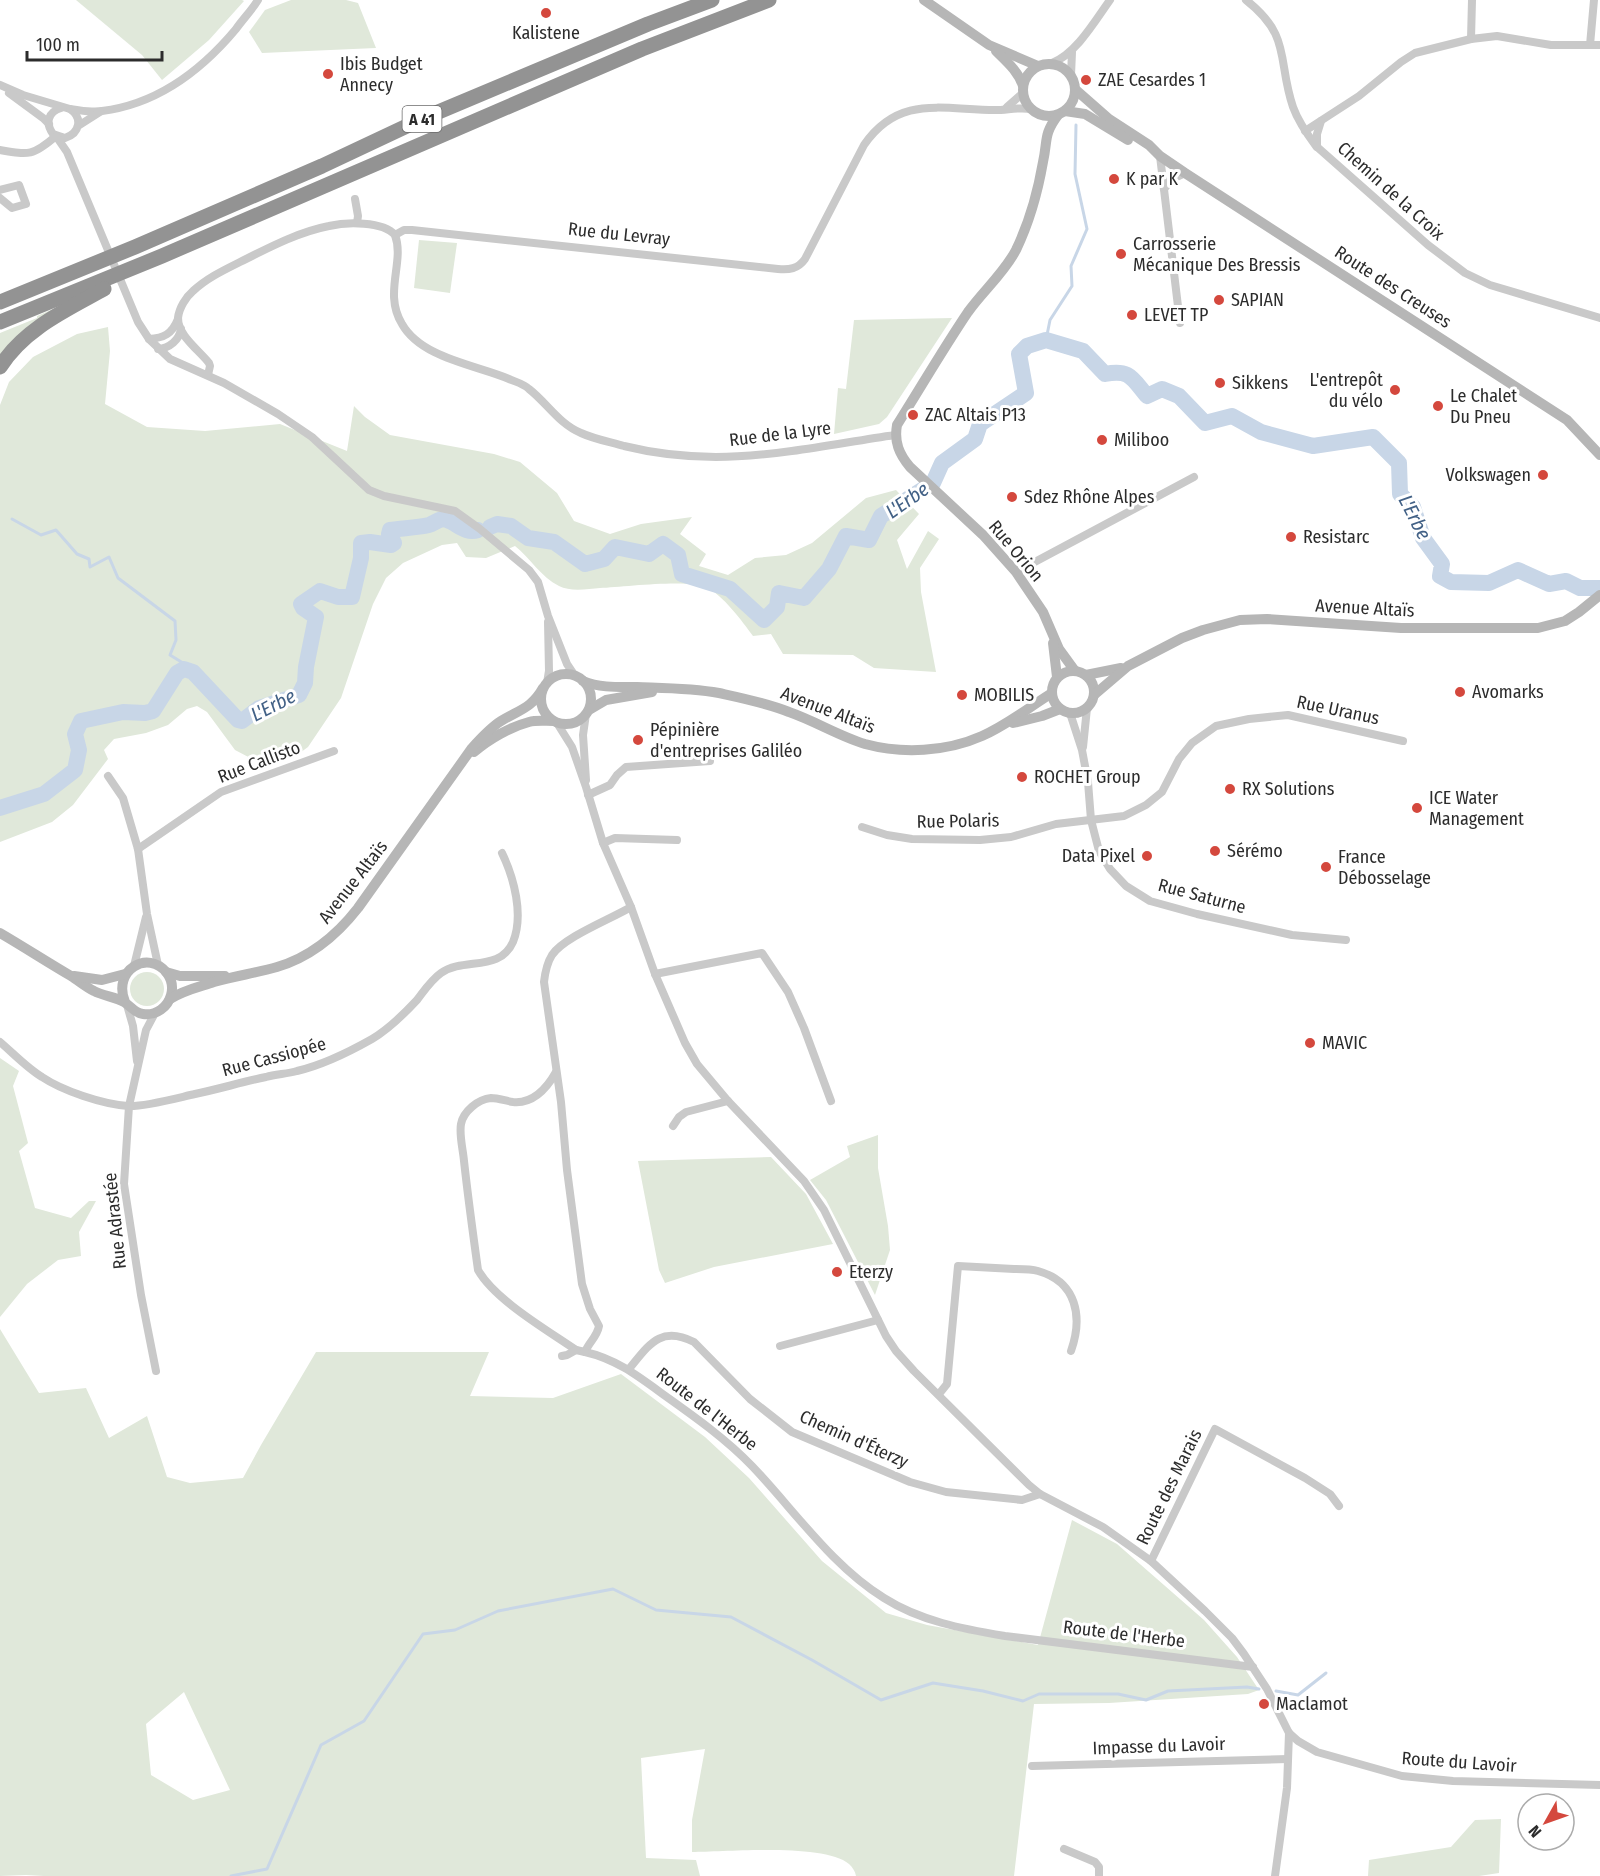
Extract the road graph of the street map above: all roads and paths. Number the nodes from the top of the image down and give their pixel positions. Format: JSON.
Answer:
{"nodes":[{"id":1,"x":712,"y":0,"type":"edge"},
{"id":2,"x":769,"y":0,"type":"edge"},
{"id":3,"x":924,"y":0,"type":"edge"},
{"id":4,"x":1110,"y":0,"type":"edge"},
{"id":5,"x":1246,"y":0,"type":"edge"},
{"id":6,"x":1472,"y":0,"type":"edge"},
{"id":7,"x":1594,"y":0,"type":"edge"},
{"id":8,"x":259,"y":2,"type":"edge"},
{"id":9,"x":1471,"y":39,"type":"junction"},
{"id":10,"x":989,"y":45,"type":"junction"},
{"id":11,"x":1590,"y":45,"type":"junction"},
{"id":12,"x":1600,"y":45,"type":"edge"},
{"id":13,"x":1072,"y":52,"type":"junction"},
{"id":14,"x":1052,"y":63,"type":"junction"},
{"id":15,"x":1038,"y":66,"type":"junction"},
{"id":16,"x":1071,"y":75,"type":"junction"},
{"id":17,"x":0,"y":85,"type":"edge"},
{"id":18,"x":1023,"y":89,"type":"junction"},
{"id":19,"x":1076,"y":90,"type":"junction"},
{"id":20,"x":65,"y":108,"type":"junction"},
{"id":21,"x":1007,"y":108,"type":"junction"},
{"id":22,"x":100,"y":112,"type":"junction"},
{"id":23,"x":1036,"y":112,"type":"junction"},
{"id":24,"x":1061,"y":113,"type":"junction"},
{"id":25,"x":1321,"y":121,"type":"junction"},
{"id":26,"x":48,"y":124,"type":"junction"},
{"id":27,"x":78,"y":126,"type":"junction"},
{"id":28,"x":1305,"y":131,"type":"junction"},
{"id":29,"x":1046,"y":134,"type":"junction"},
{"id":30,"x":56,"y":136,"type":"junction"},
{"id":31,"x":69,"y":136,"type":"junction"},
{"id":32,"x":1317,"y":147,"type":"junction"},
{"id":33,"x":0,"y":150,"type":"edge"},
{"id":34,"x":67,"y":152,"type":"junction"},
{"id":35,"x":1160,"y":156,"type":"junction"},
{"id":36,"x":1185,"y":172,"type":"junction"},
{"id":37,"x":1164,"y":189,"type":"junction"},
{"id":38,"x":0,"y":190,"type":"edge"},
{"id":39,"x":0,"y":198,"type":"edge"},
{"id":40,"x":355,"y":199,"type":"dead end"},
{"id":41,"x":357,"y":223,"type":"junction"},
{"id":42,"x":395,"y":235,"type":"junction"},
{"id":43,"x":162,"y":256,"type":"junction"},
{"id":44,"x":0,"y":302,"type":"edge"},
{"id":45,"x":1600,"y":318,"type":"edge"},
{"id":46,"x":178,"y":319,"type":"junction"},
{"id":47,"x":0,"y":322,"type":"edge"},
{"id":48,"x":1180,"y":323,"type":"dead end"},
{"id":49,"x":181,"y":328,"type":"junction"},
{"id":50,"x":149,"y":339,"type":"junction"},
{"id":51,"x":158,"y":349,"type":"junction"},
{"id":52,"x":0,"y":367,"type":"edge"},
{"id":53,"x":208,"y":375,"type":"junction"},
{"id":54,"x":1567,"y":420,"type":"junction"},
{"id":55,"x":895,"y":435,"type":"junction"},
{"id":56,"x":1600,"y":444,"type":"edge"},
{"id":57,"x":1600,"y":455,"type":"edge"},
{"id":58,"x":1194,"y":477,"type":"dead end"},
{"id":59,"x":1016,"y":572,"type":"junction"},
{"id":60,"x":1600,"y":595,"type":"edge"},
{"id":61,"x":548,"y":616,"type":"junction"},
{"id":62,"x":1052,"y":633,"type":"junction"},
{"id":63,"x":1128,"y":666,"type":"junction"},
{"id":64,"x":1081,"y":673,"type":"junction"},
{"id":65,"x":1057,"y":677,"type":"junction"},
{"id":66,"x":579,"y":678,"type":"junction"},
{"id":67,"x":545,"y":686,"type":"junction"},
{"id":68,"x":670,"y":689,"type":"junction"},
{"id":69,"x":1052,"y":693,"type":"junction"},
{"id":70,"x":1094,"y":694,"type":"junction"},
{"id":71,"x":1087,"y":708,"type":"junction"},
{"id":72,"x":1065,"y":711,"type":"junction"},
{"id":73,"x":587,"y":712,"type":"junction"},
{"id":74,"x":555,"y":722,"type":"junction"},
{"id":75,"x":1006,"y":724,"type":"junction"},
{"id":76,"x":1403,"y":741,"type":"dead end"},
{"id":77,"x":1082,"y":750,"type":"junction"},
{"id":78,"x":334,"y":751,"type":"dead end"},
{"id":79,"x":710,"y":761,"type":"dead end"},
{"id":80,"x":463,"y":762,"type":"junction"},
{"id":81,"x":108,"y":776,"type":"dead end"},
{"id":82,"x":587,"y":791,"type":"junction"},
{"id":83,"x":1091,"y":820,"type":"junction"},
{"id":84,"x":862,"y":827,"type":"dead end"},
{"id":85,"x":677,"y":840,"type":"dead end"},
{"id":86,"x":603,"y":843,"type":"junction"},
{"id":87,"x":138,"y":849,"type":"junction"},
{"id":88,"x":502,"y":853,"type":"dead end"},
{"id":89,"x":631,"y":907,"type":"junction"},
{"id":90,"x":147,"y":914,"type":"junction"},
{"id":91,"x":0,"y":933,"type":"edge"},
{"id":92,"x":1346,"y":940,"type":"dead end"},
{"id":93,"x":134,"y":966,"type":"junction"},
{"id":94,"x":162,"y":969,"type":"junction"},
{"id":95,"x":125,"y":974,"type":"junction"},
{"id":96,"x":655,"y":974,"type":"junction"},
{"id":97,"x":70,"y":976,"type":"junction"},
{"id":98,"x":235,"y":976,"type":"junction"},
{"id":99,"x":170,"y":999,"type":"junction"},
{"id":100,"x":126,"y":1004,"type":"junction"},
{"id":101,"x":155,"y":1013,"type":"junction"},
{"id":102,"x":0,"y":1042,"type":"edge"},
{"id":103,"x":137,"y":1068,"type":"junction"},
{"id":104,"x":556,"y":1072,"type":"junction"},
{"id":105,"x":546,"y":1087,"type":"junction"},
{"id":106,"x":728,"y":1101,"type":"junction"},
{"id":107,"x":831,"y":1101,"type":"dead end"},
{"id":108,"x":561,"y":1102,"type":"junction"},
{"id":109,"x":129,"y":1106,"type":"junction"},
{"id":110,"x":674,"y":1126,"type":"dead end"},
{"id":111,"x":878,"y":1320,"type":"junction"},
{"id":112,"x":780,"y":1346,"type":"dead end"},
{"id":113,"x":580,"y":1351,"type":"junction"},
{"id":114,"x":1071,"y":1351,"type":"dead end"},
{"id":115,"x":562,"y":1356,"type":"dead end"},
{"id":116,"x":629,"y":1369,"type":"junction"},
{"id":117,"x":156,"y":1371,"type":"dead end"},
{"id":118,"x":939,"y":1394,"type":"junction"},
{"id":119,"x":1040,"y":1494,"type":"junction"},
{"id":120,"x":1339,"y":1506,"type":"dead end"},
{"id":121,"x":1151,"y":1562,"type":"junction"},
{"id":122,"x":1253,"y":1667,"type":"junction"},
{"id":123,"x":1289,"y":1733,"type":"junction"},
{"id":124,"x":1288,"y":1759,"type":"junction"},
{"id":125,"x":1032,"y":1766,"type":"dead end"},
{"id":126,"x":1600,"y":1785,"type":"edge"},
{"id":127,"x":1064,"y":1849,"type":"dead end"},
{"id":128,"x":1099,"y":1876,"type":"edge"},
{"id":129,"x":1275,"y":1876,"type":"edge"}],
"edges":[{"from":1,"to":44,"type":"highway","number":"A 41"},
{"from":2,"to":43,"type":"highway","number":"A 41"},
{"from":3,"to":10,"type":"street"},
{"from":4,"to":13,"type":"street"},
{"from":5,"to":28,"type":"street","name":"Chemin de la Croix"},
{"from":6,"to":9,"type":"street"},
{"from":7,"to":11,"type":"street"},
{"from":8,"to":22,"type":"street"},
{"from":9,"to":11,"type":"street"},
{"from":9,"to":25,"type":"street"},
{"from":10,"to":15,"type":"street"},
{"from":10,"to":18,"type":"street"},
{"from":11,"to":12,"type":"street"},
{"from":13,"to":14,"type":"street"},
{"from":13,"to":16,"type":"street"},
{"from":14,"to":15,"type":"street"},
{"from":14,"to":16,"type":"street"},
{"from":15,"to":18,"type":"street"},
{"from":16,"to":19,"type":"street"},
{"from":17,"to":20,"type":"street"},
{"from":17,"to":26,"type":"street"},
{"from":18,"to":21,"type":"street"},
{"from":18,"to":23,"type":"street"},
{"from":19,"to":24,"type":"street"},
{"from":19,"to":35,"type":"street","name":"Route des Creuses"},
{"from":20,"to":22,"type":"street"},
{"from":20,"to":26,"type":"street"},
{"from":20,"to":27,"type":"street"},
{"from":21,"to":23,"type":"street","name":"Rue du Levray"},
{"from":21,"to":42,"type":"street","name":"Rue du Levray"},
{"from":22,"to":27,"type":"street"},
{"from":23,"to":24,"type":"street"},
{"from":23,"to":29,"type":"street"},
{"from":24,"to":29,"type":"street"},
{"from":24,"to":35,"type":"street","name":"Route des Creuses"},
{"from":25,"to":28,"type":"street"},
{"from":25,"to":32,"type":"street"},
{"from":26,"to":30,"type":"street"},
{"from":27,"to":31,"type":"street"},
{"from":28,"to":32,"type":"street","name":"Chemin de la Croix"},
{"from":29,"to":55,"type":"street"},
{"from":30,"to":31,"type":"street"},
{"from":30,"to":33,"type":"street"},
{"from":30,"to":34,"type":"street"},
{"from":31,"to":34,"type":"street"},
{"from":32,"to":45,"type":"street","name":"Chemin de la Croix"},
{"from":34,"to":50,"type":"street"},
{"from":35,"to":36,"type":"street","name":"Route des Creuses"},
{"from":35,"to":37,"type":"street"},
{"from":36,"to":37,"type":"street"},
{"from":36,"to":54,"type":"street","name":"Route des Creuses"},
{"from":37,"to":48,"type":"street"},
{"from":38,"to":39,"type":"street"},
{"from":40,"to":41,"type":"street"},
{"from":41,"to":42,"type":"street","name":"Rue du Levray"},
{"from":41,"to":46,"type":"street","name":"Rue du Levray"},
{"from":42,"to":55,"type":"street","name":"Rue de la Lyre"},
{"from":43,"to":47,"type":"highway","number":"A 41"},
{"from":43,"to":52,"type":"highway"},
{"from":46,"to":49,"type":"street"},
{"from":46,"to":50,"type":"street","name":"Rue du Levray"},
{"from":49,"to":51,"type":"street"},
{"from":49,"to":53,"type":"street"},
{"from":50,"to":51,"type":"street"},
{"from":51,"to":53,"type":"street"},
{"from":53,"to":61,"type":"street"},
{"from":54,"to":56,"type":"street"},
{"from":54,"to":57,"type":"street","name":"Route des Creuses"},
{"from":55,"to":59,"type":"street","name":"Rue Orion"},
{"from":58,"to":59,"type":"street"},
{"from":59,"to":62,"type":"street","name":"Rue Orion"},
{"from":60,"to":63,"type":"street","name":"Avenue Altaïs"},
{"from":61,"to":66,"type":"street"},
{"from":61,"to":67,"type":"street"},
{"from":62,"to":64,"type":"street","name":"Rue Orion"},
{"from":62,"to":65,"type":"street","name":"Rue Orion"},
{"from":63,"to":64,"type":"street","name":"Avenue Altaïs"},
{"from":63,"to":70,"type":"street","name":"Avenue Altaïs"},
{"from":64,"to":65,"type":"street"},
{"from":64,"to":70,"type":"street"},
{"from":65,"to":69,"type":"street"},
{"from":66,"to":67,"type":"street"},
{"from":66,"to":68,"type":"street","name":"Avenue Altaïs"},
{"from":66,"to":73,"type":"street"},
{"from":67,"to":74,"type":"street"},
{"from":67,"to":80,"type":"street","name":"Avenue Altaïs"},
{"from":68,"to":73,"type":"street","name":"Avenue Altaïs"},
{"from":68,"to":75,"type":"street","name":"Avenue Altaïs"},
{"from":69,"to":72,"type":"street"},
{"from":69,"to":75,"type":"street","name":"Avenue Altaïs"},
{"from":70,"to":71,"type":"street"},
{"from":71,"to":72,"type":"street"},
{"from":71,"to":77,"type":"street","name":"Rue Saturne"},
{"from":72,"to":75,"type":"street","name":"Avenue Altaïs"},
{"from":72,"to":77,"type":"street","name":"Rue Saturne"},
{"from":73,"to":74,"type":"street"},
{"from":73,"to":82,"type":"street"},
{"from":74,"to":80,"type":"street","name":"Avenue Altaïs"},
{"from":74,"to":82,"type":"street"},
{"from":76,"to":83,"type":"street","name":"Rue Uranus"},
{"from":77,"to":83,"type":"street","name":"Rue Saturne"},
{"from":78,"to":87,"type":"street","name":"Rue Callisto"},
{"from":79,"to":82,"type":"street"},
{"from":80,"to":98,"type":"street","name":"Avenue Altaïs"},
{"from":81,"to":87,"type":"street"},
{"from":82,"to":86,"type":"street"},
{"from":83,"to":84,"type":"street","name":"Rue Polaris"},
{"from":83,"to":92,"type":"street","name":"Rue Saturne"},
{"from":85,"to":86,"type":"street"},
{"from":86,"to":89,"type":"street"},
{"from":87,"to":90,"type":"street"},
{"from":88,"to":109,"type":"street","name":"Rue Cassiopée"},
{"from":89,"to":96,"type":"street"},
{"from":89,"to":104,"type":"street"},
{"from":90,"to":93,"type":"street"},
{"from":90,"to":94,"type":"street"},
{"from":91,"to":97,"type":"street"},
{"from":93,"to":94,"type":"street"},
{"from":93,"to":95,"type":"street"},
{"from":94,"to":98,"type":"street","name":"Avenue Altaïs"},
{"from":94,"to":99,"type":"street"},
{"from":95,"to":97,"type":"street"},
{"from":95,"to":100,"type":"street"},
{"from":96,"to":106,"type":"street"},
{"from":96,"to":107,"type":"street"},
{"from":97,"to":100,"type":"street"},
{"from":98,"to":99,"type":"street","name":"Avenue Altaïs"},
{"from":99,"to":101,"type":"street"},
{"from":100,"to":101,"type":"street"},
{"from":100,"to":103,"type":"street","name":"Rue Adrastée"},
{"from":101,"to":103,"type":"street","name":"Rue Adrastée"},
{"from":102,"to":109,"type":"street"},
{"from":103,"to":109,"type":"street","name":"Rue Adrastée"},
{"from":104,"to":105,"type":"street"},
{"from":104,"to":108,"type":"street"},
{"from":105,"to":108,"type":"street"},
{"from":105,"to":113,"type":"street","name":"Route de l'Herbe"},
{"from":106,"to":110,"type":"street"},
{"from":106,"to":111,"type":"street"},
{"from":108,"to":113,"type":"street"},
{"from":109,"to":117,"type":"street","name":"Rue Adrastée"},
{"from":111,"to":112,"type":"street"},
{"from":111,"to":118,"type":"street"},
{"from":113,"to":115,"type":"street"},
{"from":113,"to":116,"type":"street","name":"Route de l'Herbe"},
{"from":114,"to":118,"type":"street"},
{"from":116,"to":119,"type":"street","name":"Chemin d'Éterzy"},
{"from":116,"to":122,"type":"street","name":"Route de l'Herbe"},
{"from":118,"to":119,"type":"street"},
{"from":119,"to":121,"type":"street"},
{"from":120,"to":121,"type":"street","name":"Route des Marais"},
{"from":121,"to":122,"type":"street"},
{"from":122,"to":123,"type":"street"},
{"from":123,"to":124,"type":"street"},
{"from":123,"to":126,"type":"street","name":"Route du Lavoir"},
{"from":124,"to":125,"type":"street","name":"Impasse du Lavoir"},
{"from":124,"to":129,"type":"street"},
{"from":127,"to":128,"type":"street"}]}
